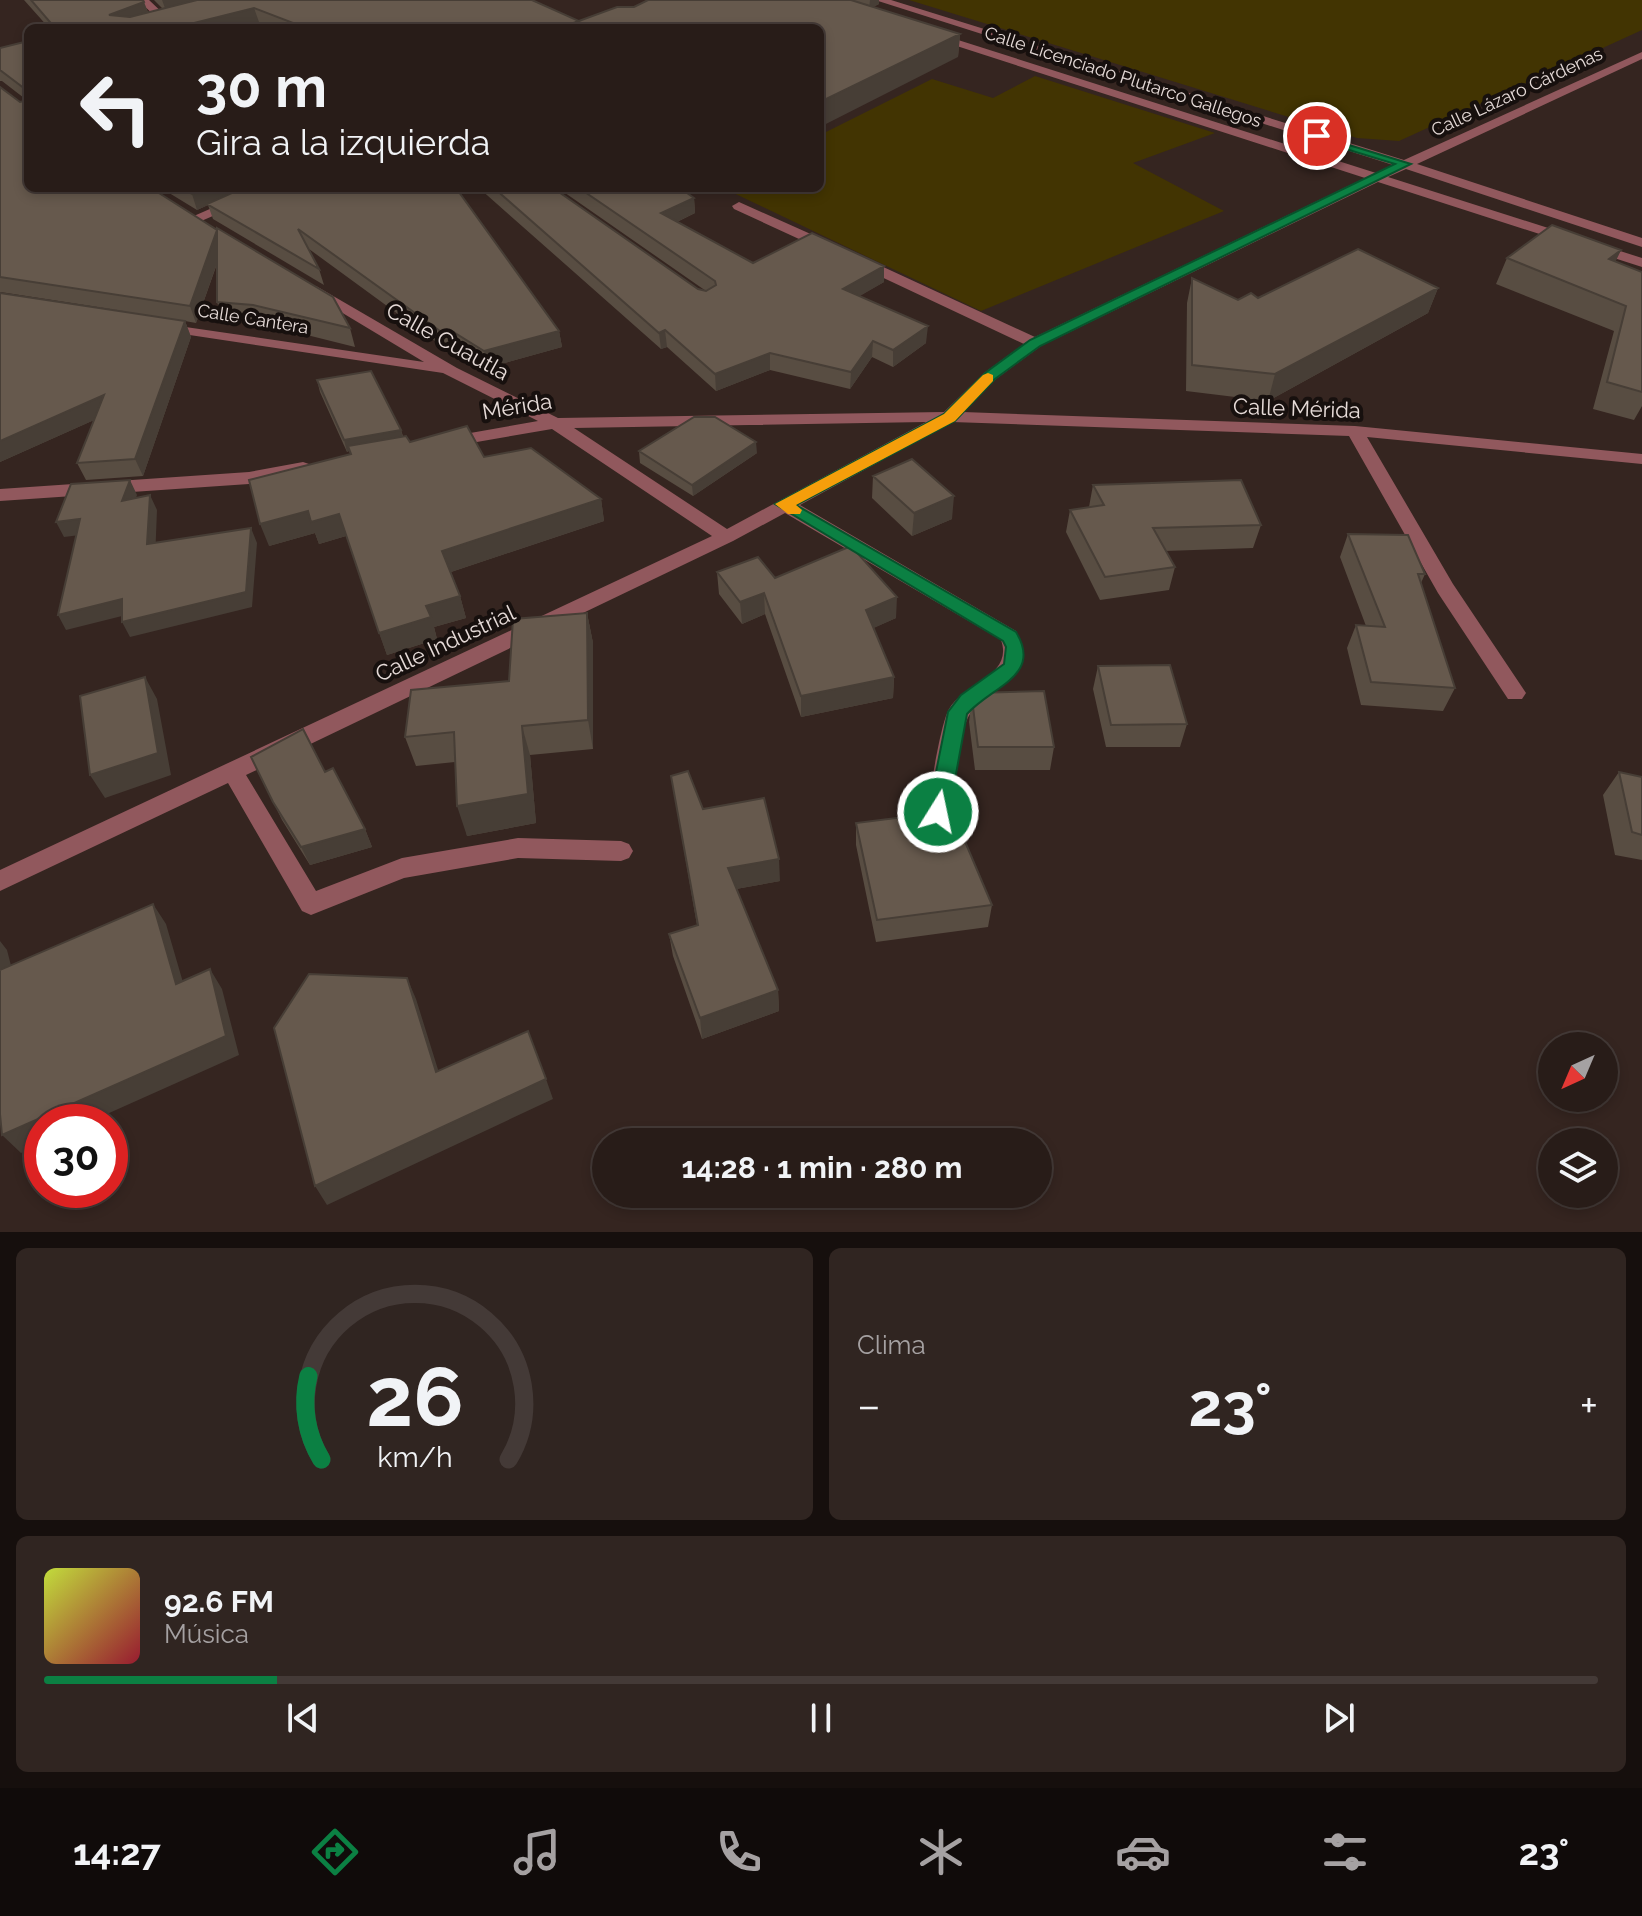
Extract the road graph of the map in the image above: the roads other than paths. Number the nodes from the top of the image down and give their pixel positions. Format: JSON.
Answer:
{"nodes":[{"id":1,"x":143,"y":0,"type":"edge"},
{"id":2,"x":880,"y":0,"type":"edge"},
{"id":3,"x":178,"y":14,"type":"edge"},
{"id":4,"x":163,"y":18,"type":"junction"},
{"id":5,"x":149,"y":21,"type":"edge"},
{"id":6,"x":929,"y":25,"type":"junction"},
{"id":7,"x":1642,"y":55,"type":"edge"},
{"id":8,"x":1405,"y":164,"type":"junction"},
{"id":9,"x":1378,"y":177,"type":"junction"},
{"id":10,"x":258,"y":192,"type":"edge"},
{"id":11,"x":739,"y":206,"type":"dead end"},
{"id":12,"x":213,"y":231,"type":"edge"},
{"id":13,"x":1642,"y":243,"type":"edge"},
{"id":14,"x":1642,"y":263,"type":"edge"},
{"id":15,"x":303,"y":284,"type":"edge"},
{"id":16,"x":148,"y":324,"type":"edge"},
{"id":17,"x":1035,"y":343,"type":"junction"},
{"id":18,"x":451,"y":371,"type":"junction"},
{"id":19,"x":949,"y":417,"type":"junction"},
{"id":20,"x":555,"y":423,"type":"junction"},
{"id":21,"x":1355,"y":431,"type":"junction"},
{"id":22,"x":433,"y":445,"type":"edge"},
{"id":23,"x":1642,"y":459,"type":"edge"},
{"id":24,"x":325,"y":464,"type":"edge"},
{"id":25,"x":0,"y":495,"type":"edge"},
{"id":26,"x":784,"y":504,"type":"junction"},
{"id":27,"x":726,"y":537,"type":"junction"},
{"id":28,"x":1515,"y":693,"type":"dead end"},
{"id":29,"x":232,"y":771,"type":"junction"},
{"id":30,"x":938,"y":812,"type":"edge"},
{"id":31,"x":621,"y":851,"type":"dead end"},
{"id":32,"x":0,"y":881,"type":"edge"}],
"edges":[{"from":1,"to":4,"type":"street"},
{"from":2,"to":6,"type":"street","name":"Calle Licenciado Plutarco Gallegos"},
{"from":3,"to":4,"type":"street"},
{"from":4,"to":5,"type":"street"},
{"from":6,"to":8,"type":"street","name":"Calle Licenciado Plutarco Gallegos"},
{"from":6,"to":9,"type":"street","name":"Calle Licenciado Plutarco Gallegos"},
{"from":7,"to":8,"type":"street","name":"Calle Lázaro Cárdenas"},
{"from":8,"to":9,"type":"street","name":"Calle Lázaro Cárdenas"},
{"from":8,"to":13,"type":"street","name":"Calle Licenciado Plutarco Gallegos"},
{"from":9,"to":14,"type":"street","name":"Calle Licenciado Plutarco Gallegos"},
{"from":9,"to":17,"type":"street","name":"Calle Lázaro Cárdenas"},
{"from":10,"to":12,"type":"street"},
{"from":11,"to":17,"type":"street"},
{"from":15,"to":18,"type":"street","name":"Calle Cuautla"},
{"from":16,"to":18,"type":"street","name":"Calle Cantera"},
{"from":17,"to":19,"type":"street","name":"Calle Lázaro Cárdenas"},
{"from":18,"to":20,"type":"street","name":"Calle Cuautla"},
{"from":19,"to":20,"type":"street","name":"Mérida"},
{"from":19,"to":21,"type":"street","name":"Calle Mérida"},
{"from":19,"to":26,"type":"street","name":"Calle Industrial"},
{"from":20,"to":22,"type":"street","name":"Mérida"},
{"from":20,"to":27,"type":"street","name":"Calle Cuautla"},
{"from":21,"to":23,"type":"street","name":"Calle Mérida"},
{"from":21,"to":28,"type":"street"},
{"from":24,"to":25,"type":"street"},
{"from":26,"to":27,"type":"street","name":"Calle Industrial"},
{"from":26,"to":30,"type":"street"},
{"from":27,"to":29,"type":"street","name":"Calle Industrial"},
{"from":29,"to":31,"type":"street"},
{"from":29,"to":32,"type":"street","name":"Calle Industrial"}]}
